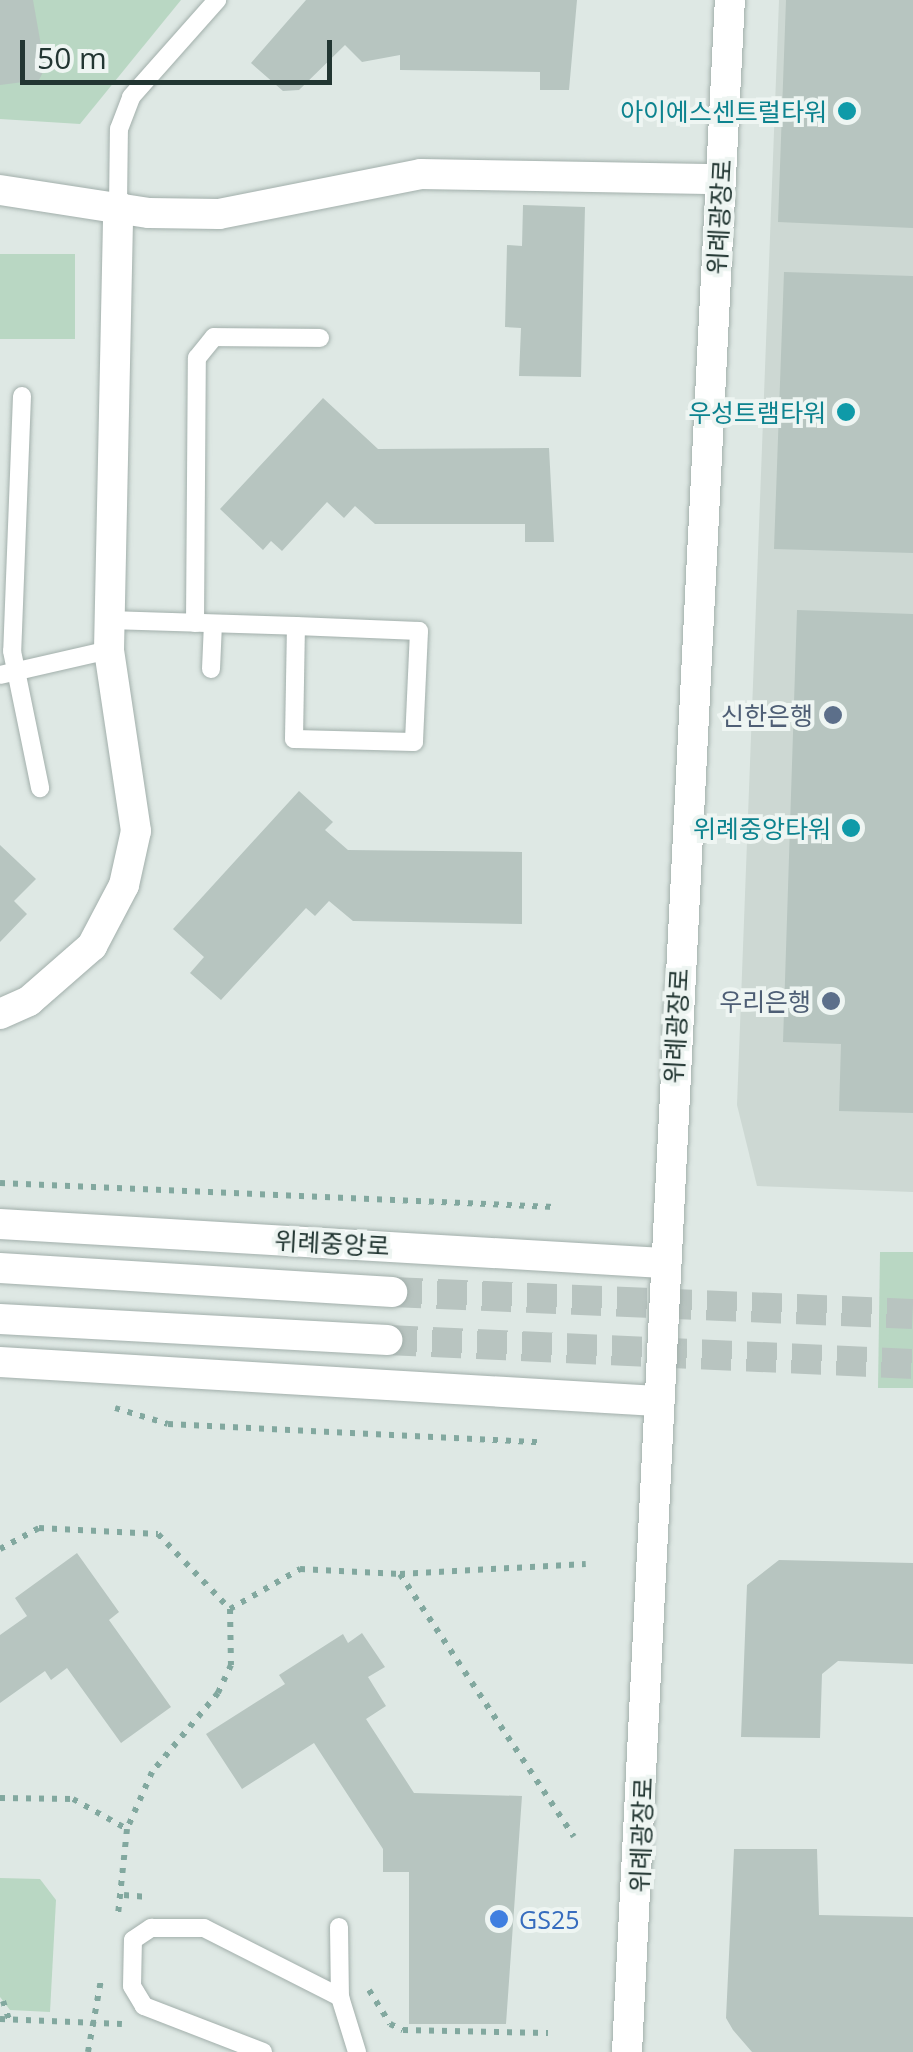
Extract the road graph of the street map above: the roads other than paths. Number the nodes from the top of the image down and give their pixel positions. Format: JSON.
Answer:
{"nodes":[{"id":1,"x":216,"y":0,"type":"edge"},
{"id":2,"x":730,"y":0,"type":"edge"},
{"id":3,"x":721,"y":179,"type":"junction"},
{"id":4,"x":0,"y":190,"type":"edge"},
{"id":5,"x":118,"y":206,"type":"junction"},
{"id":6,"x":320,"y":338,"type":"dead end"},
{"id":7,"x":22,"y":396,"type":"dead end"},
{"id":8,"x":204,"y":624,"type":"junction"},
{"id":9,"x":296,"y":626,"type":"junction"},
{"id":10,"x":109,"y":635,"type":"junction"},
{"id":11,"x":212,"y":669,"type":"dead end"},
{"id":12,"x":8,"y":673,"type":"edge"},
{"id":13,"x":40,"y":788,"type":"dead end"},
{"id":14,"x":0,"y":1014,"type":"edge"},
{"id":15,"x":0,"y":1224,"type":"edge"},
{"id":16,"x":663,"y":1263,"type":"junction"},
{"id":17,"x":0,"y":1268,"type":"edge"},
{"id":18,"x":392,"y":1292,"type":"tunnel mouth"},
{"id":19,"x":0,"y":1319,"type":"edge"},
{"id":20,"x":387,"y":1340,"type":"tunnel mouth"},
{"id":21,"x":0,"y":1362,"type":"edge"},
{"id":22,"x":657,"y":1402,"type":"junction"},
{"id":23,"x":339,"y":1927,"type":"dead end"},
{"id":24,"x":340,"y":1988,"type":"junction"},
{"id":25,"x":262,"y":2052,"type":"edge"},
{"id":26,"x":357,"y":2052,"type":"edge"},
{"id":27,"x":627,"y":2052,"type":"edge"}],
"edges":[{"from":1,"to":5,"type":"lane"},
{"from":2,"to":3,"type":"street","name":"위례광장로"},
{"from":3,"to":5,"type":"street"},
{"from":3,"to":16,"type":"street","name":"위례광장로"},
{"from":4,"to":5,"type":"street"},
{"from":5,"to":10,"type":"street"},
{"from":6,"to":8,"type":"lane"},
{"from":7,"to":12,"type":"lane"},
{"from":8,"to":9,"type":"lane"},
{"from":8,"to":10,"type":"lane"},
{"from":8,"to":11,"type":"lane"},
{"from":9,"to":9,"type":"lane"},
{"from":10,"to":12,"type":"lane"},
{"from":10,"to":14,"type":"street"},
{"from":12,"to":13,"type":"lane"},
{"from":15,"to":16,"type":"street","name":"위례중앙로"},
{"from":16,"to":22,"type":"street","name":"위례광장로"},
{"from":17,"to":18,"type":"street","name":"위례중앙로"},
{"from":19,"to":20,"type":"street"},
{"from":21,"to":22,"type":"street"},
{"from":22,"to":27,"type":"street","name":"위례광장로"},
{"from":23,"to":24,"type":"lane"},
{"from":24,"to":25,"type":"lane"},
{"from":24,"to":26,"type":"lane"}]}
